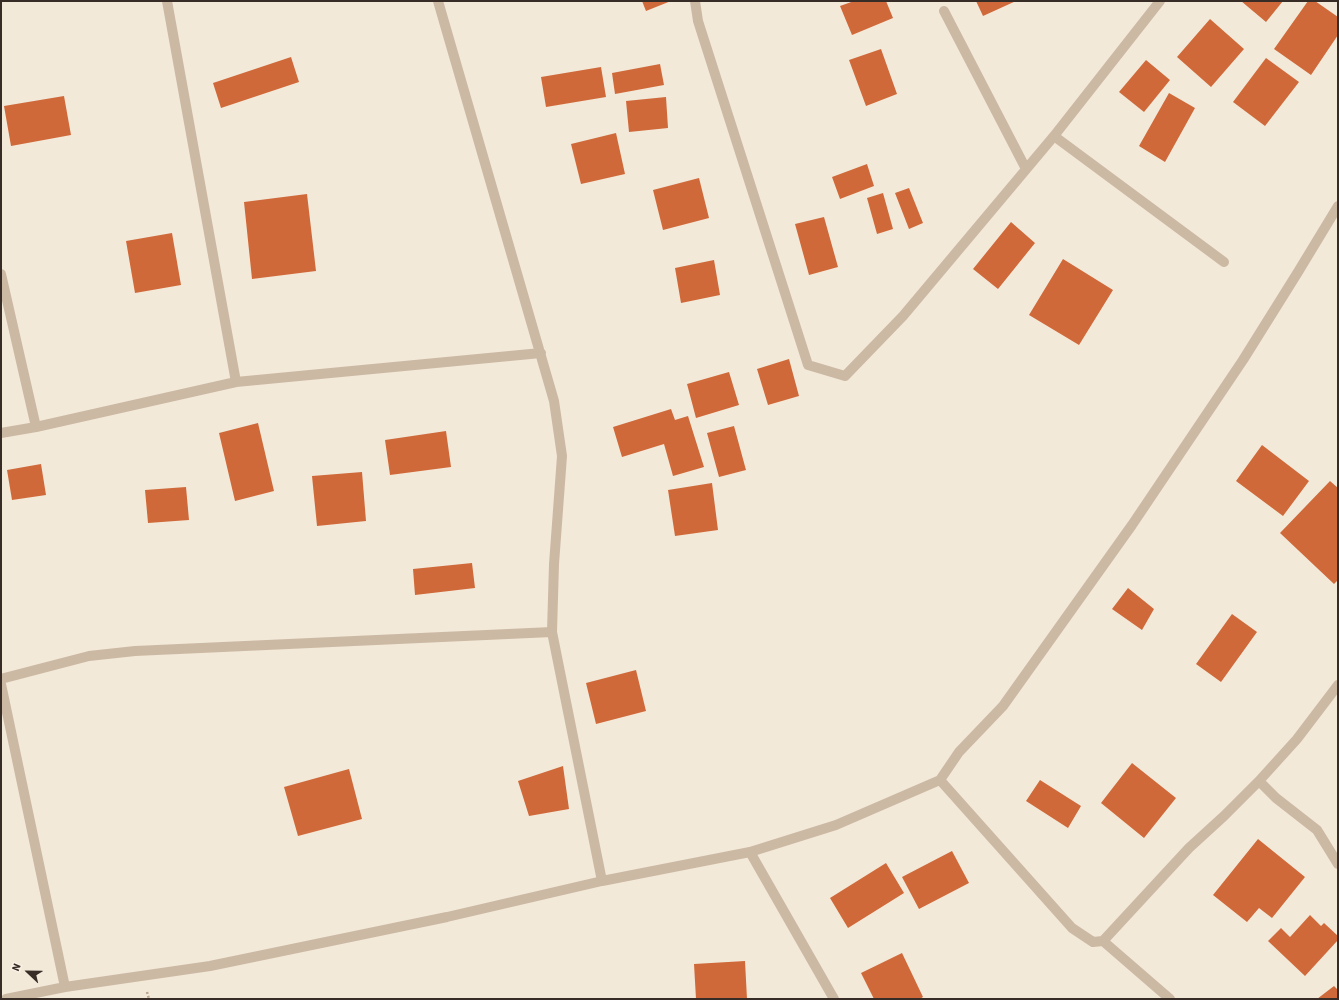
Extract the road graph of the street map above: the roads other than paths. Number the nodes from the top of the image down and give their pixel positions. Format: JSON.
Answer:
{"nodes":[{"id":1,"x":166,"y":1,"type":"edge"},
{"id":2,"x":438,"y":1,"type":"edge"},
{"id":3,"x":695,"y":1,"type":"edge"},
{"id":4,"x":1160,"y":1,"type":"edge"},
{"id":5,"x":944,"y":10,"type":"dead end"},
{"id":6,"x":1054,"y":136,"type":"junction"},
{"id":7,"x":1026,"y":169,"type":"junction"},
{"id":8,"x":1338,"y":206,"type":"edge"},
{"id":9,"x":1224,"y":262,"type":"dead end"},
{"id":10,"x":1,"y":274,"type":"edge"},
{"id":11,"x":541,"y":353,"type":"junction"},
{"id":12,"x":236,"y":382,"type":"junction"},
{"id":13,"x":36,"y":427,"type":"junction"},
{"id":14,"x":1,"y":433,"type":"edge"},
{"id":15,"x":552,"y":632,"type":"junction"},
{"id":16,"x":1,"y":679,"type":"edge"},
{"id":17,"x":1,"y":684,"type":"edge"},
{"id":18,"x":1338,"y":685,"type":"edge"},
{"id":19,"x":940,"y":780,"type":"junction"},
{"id":20,"x":1259,"y":781,"type":"junction"},
{"id":21,"x":750,"y":852,"type":"junction"},
{"id":22,"x":1338,"y":864,"type":"edge"},
{"id":23,"x":602,"y":881,"type":"junction"},
{"id":24,"x":1103,"y":941,"type":"junction"},
{"id":25,"x":65,"y":987,"type":"junction"},
{"id":26,"x":6,"y":999,"type":"edge"},
{"id":27,"x":834,"y":999,"type":"edge"},
{"id":28,"x":1170,"y":999,"type":"edge"}],
"edges":[{"from":1,"to":12,"type":"street"},
{"from":2,"to":11,"type":"street"},
{"from":3,"to":7,"type":"street"},
{"from":4,"to":6,"type":"street"},
{"from":5,"to":7,"type":"street"},
{"from":6,"to":7,"type":"street"},
{"from":6,"to":9,"type":"street"},
{"from":8,"to":19,"type":"street"},
{"from":10,"to":13,"type":"street"},
{"from":11,"to":12,"type":"street"},
{"from":11,"to":15,"type":"street"},
{"from":12,"to":13,"type":"street"},
{"from":13,"to":14,"type":"street"},
{"from":15,"to":16,"type":"street"},
{"from":15,"to":23,"type":"street"},
{"from":17,"to":25,"type":"street"},
{"from":18,"to":20,"type":"street"},
{"from":19,"to":21,"type":"street"},
{"from":19,"to":24,"type":"street"},
{"from":20,"to":22,"type":"street"},
{"from":20,"to":24,"type":"street"},
{"from":21,"to":23,"type":"street"},
{"from":21,"to":27,"type":"street"},
{"from":23,"to":25,"type":"street"},
{"from":24,"to":28,"type":"street"},
{"from":25,"to":26,"type":"street"}]}
